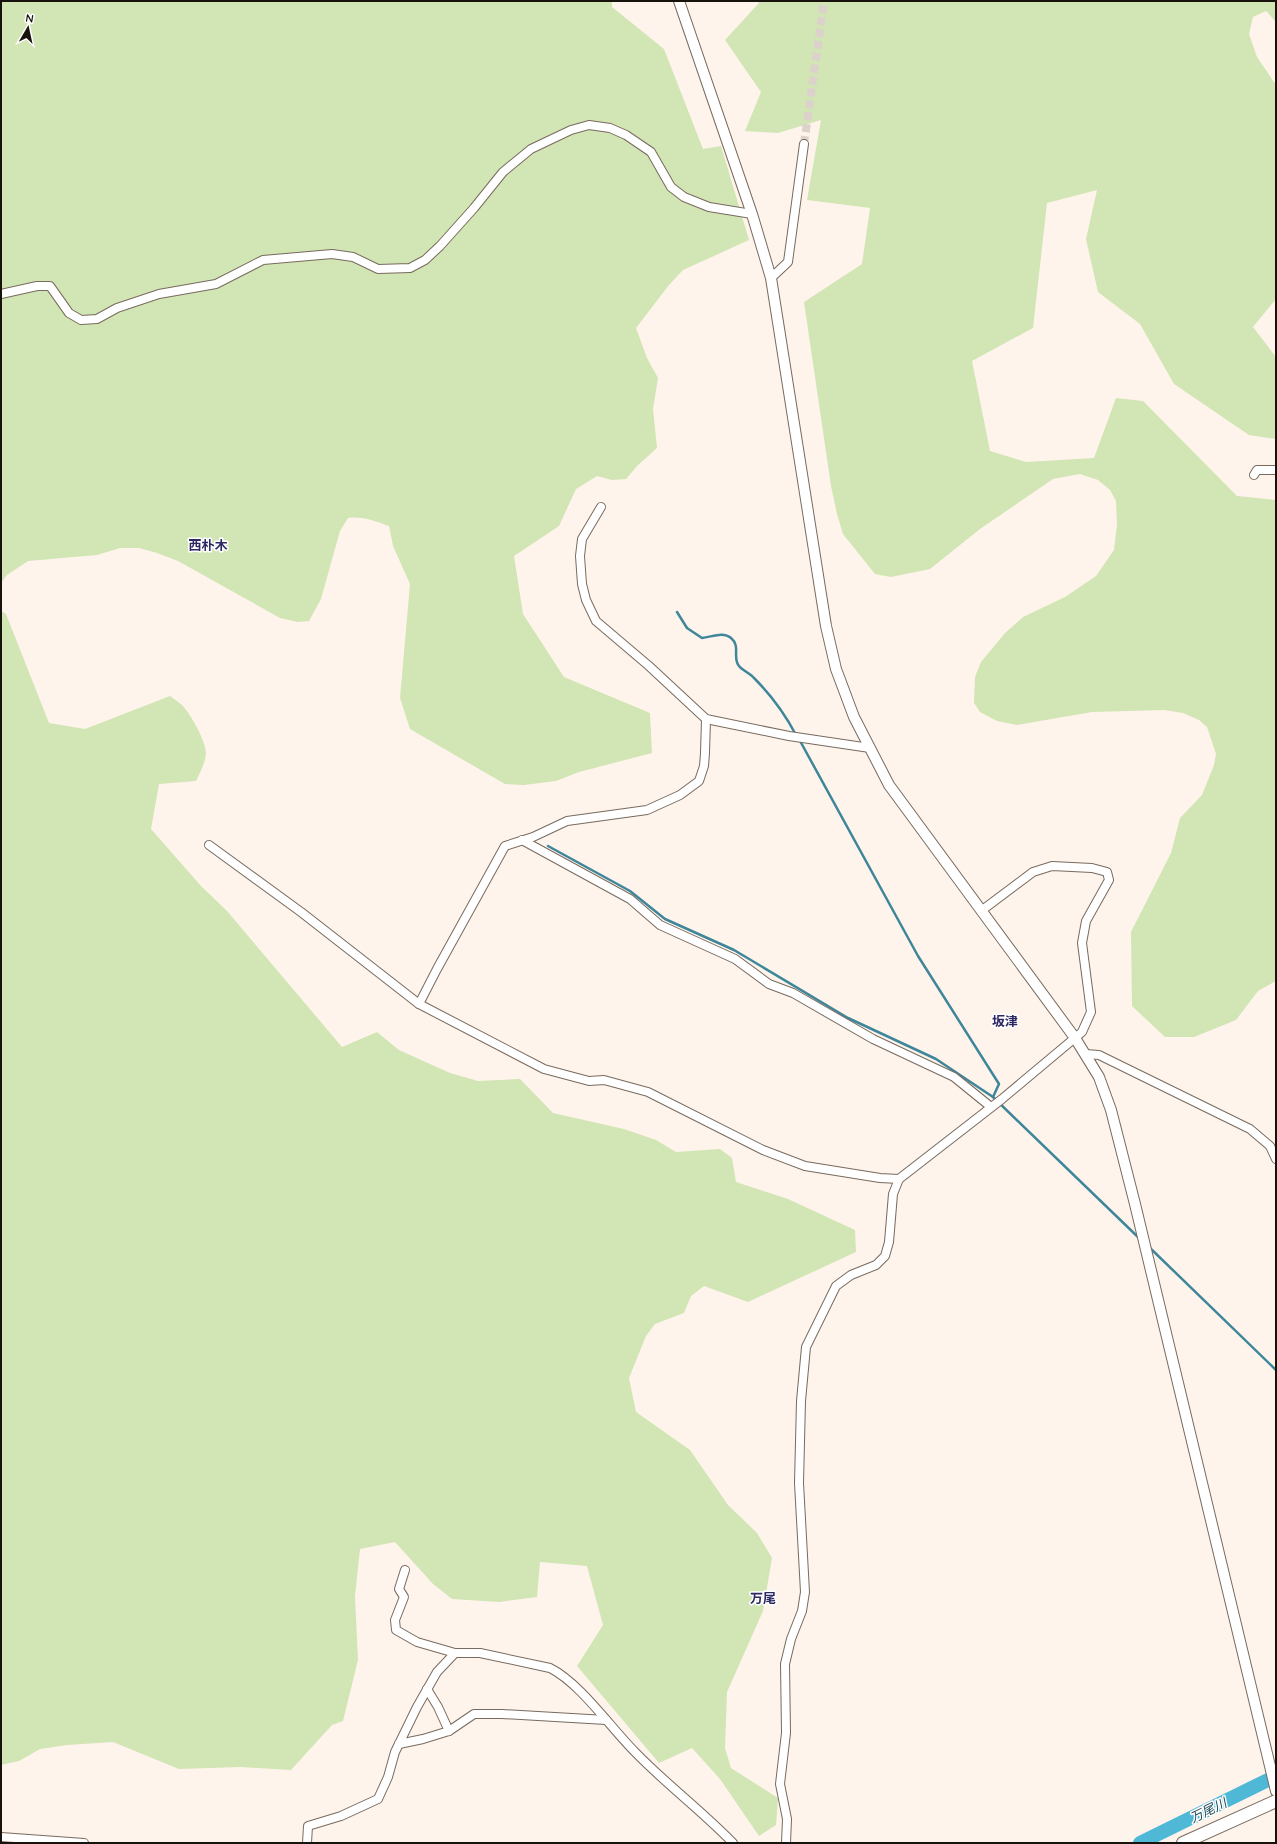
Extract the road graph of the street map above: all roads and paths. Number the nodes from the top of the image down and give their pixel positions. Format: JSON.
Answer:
{"nodes":[{"id":1,"x":679,"y":1,"type":"edge"},
{"id":2,"x":804,"y":144,"type":"tunnel mouth"},
{"id":3,"x":752,"y":214,"type":"junction"},
{"id":4,"x":771,"y":278,"type":"junction"},
{"id":5,"x":1,"y":294,"type":"edge"},
{"id":6,"x":1276,"y":470,"type":"edge"},
{"id":7,"x":1254,"y":475,"type":"dead end"},
{"id":8,"x":601,"y":507,"type":"dead end"},
{"id":9,"x":706,"y":719,"type":"junction"},
{"id":10,"x":870,"y":748,"type":"junction"},
{"id":11,"x":522,"y":840,"type":"junction"},
{"id":12,"x":209,"y":845,"type":"dead end"},
{"id":13,"x":981,"y":911,"type":"junction"},
{"id":14,"x":419,"y":1004,"type":"junction"},
{"id":15,"x":1075,"y":1038,"type":"junction"},
{"id":16,"x":1085,"y":1054,"type":"junction"},
{"id":17,"x":992,"y":1106,"type":"junction"},
{"id":18,"x":1276,"y":1159,"type":"edge"},
{"id":19,"x":899,"y":1179,"type":"junction"},
{"id":20,"x":405,"y":1570,"type":"dead end"},
{"id":21,"x":455,"y":1653,"type":"junction"},
{"id":22,"x":427,"y":1689,"type":"junction"},
{"id":23,"x":606,"y":1720,"type":"junction"},
{"id":24,"x":449,"y":1731,"type":"junction"},
{"id":25,"x":399,"y":1744,"type":"junction"},
{"id":26,"x":1275,"y":1788,"type":"edge"},
{"id":27,"x":1276,"y":1801,"type":"edge"},
{"id":28,"x":1,"y":1837,"type":"edge"},
{"id":29,"x":84,"y":1843,"type":"edge"},
{"id":30,"x":307,"y":1843,"type":"edge"},
{"id":31,"x":733,"y":1843,"type":"edge"},
{"id":32,"x":786,"y":1843,"type":"edge"},
{"id":33,"x":1184,"y":1843,"type":"edge"}],
"edges":[{"from":1,"to":3,"type":"street"},
{"from":2,"to":4,"type":"street"},
{"from":3,"to":4,"type":"street"},
{"from":3,"to":5,"type":"street"},
{"from":4,"to":10,"type":"street"},
{"from":6,"to":7,"type":"street"},
{"from":8,"to":9,"type":"street"},
{"from":9,"to":10,"type":"street"},
{"from":9,"to":11,"type":"street"},
{"from":10,"to":13,"type":"street"},
{"from":11,"to":14,"type":"street"},
{"from":11,"to":17,"type":"street"},
{"from":12,"to":14,"type":"street"},
{"from":13,"to":15,"type":"street"},
{"from":13,"to":15,"type":"street"},
{"from":14,"to":19,"type":"street"},
{"from":15,"to":16,"type":"street"},
{"from":15,"to":17,"type":"street"},
{"from":16,"to":18,"type":"street"},
{"from":16,"to":26,"type":"street"},
{"from":17,"to":19,"type":"street"},
{"from":19,"to":32,"type":"street"},
{"from":20,"to":21,"type":"street"},
{"from":21,"to":22,"type":"street"},
{"from":21,"to":23,"type":"street"},
{"from":22,"to":24,"type":"street"},
{"from":22,"to":25,"type":"street"},
{"from":23,"to":24,"type":"street"},
{"from":23,"to":31,"type":"street"},
{"from":24,"to":25,"type":"street"},
{"from":25,"to":30,"type":"street"},
{"from":27,"to":33,"type":"main road"},
{"from":28,"to":29,"type":"street"}]}
